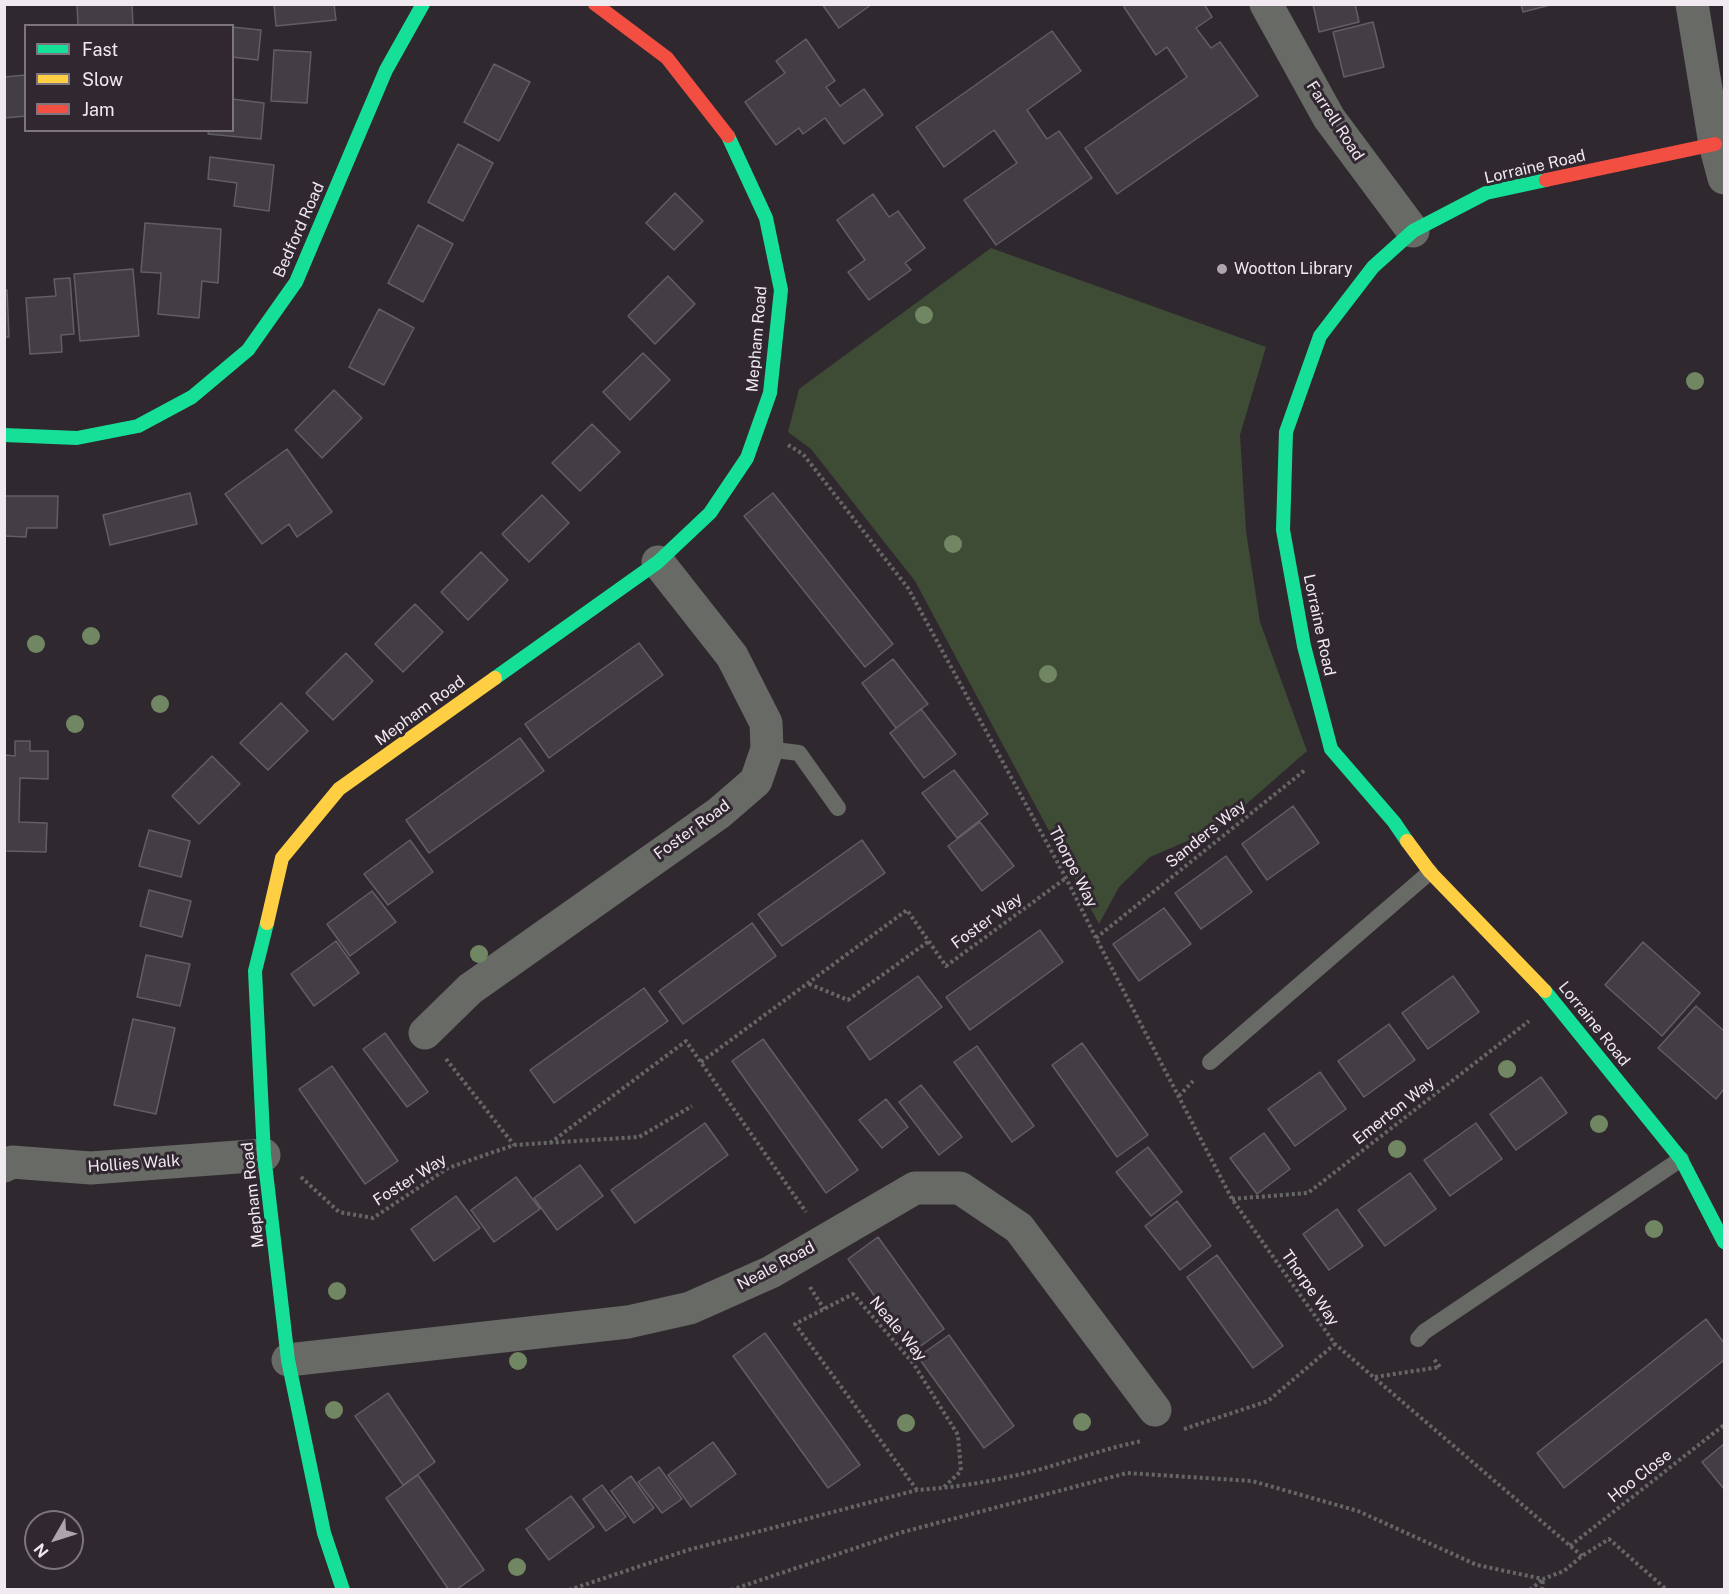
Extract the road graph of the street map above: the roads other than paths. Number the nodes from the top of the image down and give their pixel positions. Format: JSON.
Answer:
{"nodes":[{"id":1,"x":423,"y":4,"type":"edge"},
{"id":2,"x":595,"y":4,"type":"edge"},
{"id":3,"x":1266,"y":4,"type":"edge"},
{"id":4,"x":1692,"y":4,"type":"edge"},
{"id":5,"x":1715,"y":144,"type":"junction"},
{"id":6,"x":1725,"y":178,"type":"edge"},
{"id":7,"x":1413,"y":231,"type":"junction"},
{"id":8,"x":4,"y":435,"type":"edge"},
{"id":9,"x":658,"y":562,"type":"junction"},
{"id":10,"x":767,"y":749,"type":"junction"},
{"id":11,"x":838,"y":808,"type":"dead end"},
{"id":12,"x":1430,"y":872,"type":"junction"},
{"id":13,"x":425,"y":1033,"type":"road end"},
{"id":14,"x":1210,"y":1062,"type":"dead end"},
{"id":15,"x":264,"y":1155,"type":"junction"},
{"id":16,"x":1681,"y":1159,"type":"junction"},
{"id":17,"x":4,"y":1166,"type":"edge"},
{"id":18,"x":1725,"y":1242,"type":"edge"},
{"id":19,"x":1418,"y":1339,"type":"dead end"},
{"id":20,"x":288,"y":1360,"type":"junction"},
{"id":21,"x":1160,"y":1426,"type":"road end"},
{"id":22,"x":342,"y":1590,"type":"edge"}],
"edges":[{"from":1,"to":8,"type":"street","name":"Bedford Road"},
{"from":2,"to":9,"type":"street","name":"Mepham Road"},
{"from":3,"to":7,"type":"street","name":"Farrell Road"},
{"from":4,"to":5,"type":"street"},
{"from":5,"to":6,"type":"street"},
{"from":5,"to":7,"type":"street","name":"Lorraine Road"},
{"from":7,"to":12,"type":"street","name":"Lorraine Road"},
{"from":9,"to":10,"type":"street","name":"Foster Road"},
{"from":9,"to":15,"type":"street","name":"Mepham Road"},
{"from":10,"to":11,"type":"lane"},
{"from":10,"to":13,"type":"street","name":"Foster Road"},
{"from":12,"to":14,"type":"lane"},
{"from":12,"to":16,"type":"street","name":"Lorraine Road"},
{"from":15,"to":17,"type":"street","name":"Hollies Walk"},
{"from":15,"to":20,"type":"street","name":"Mepham Road"},
{"from":16,"to":18,"type":"street","name":"Lorraine Road"},
{"from":16,"to":19,"type":"lane"},
{"from":20,"to":21,"type":"street","name":"Neale Road"},
{"from":20,"to":22,"type":"street","name":"Mepham Road"}]}
